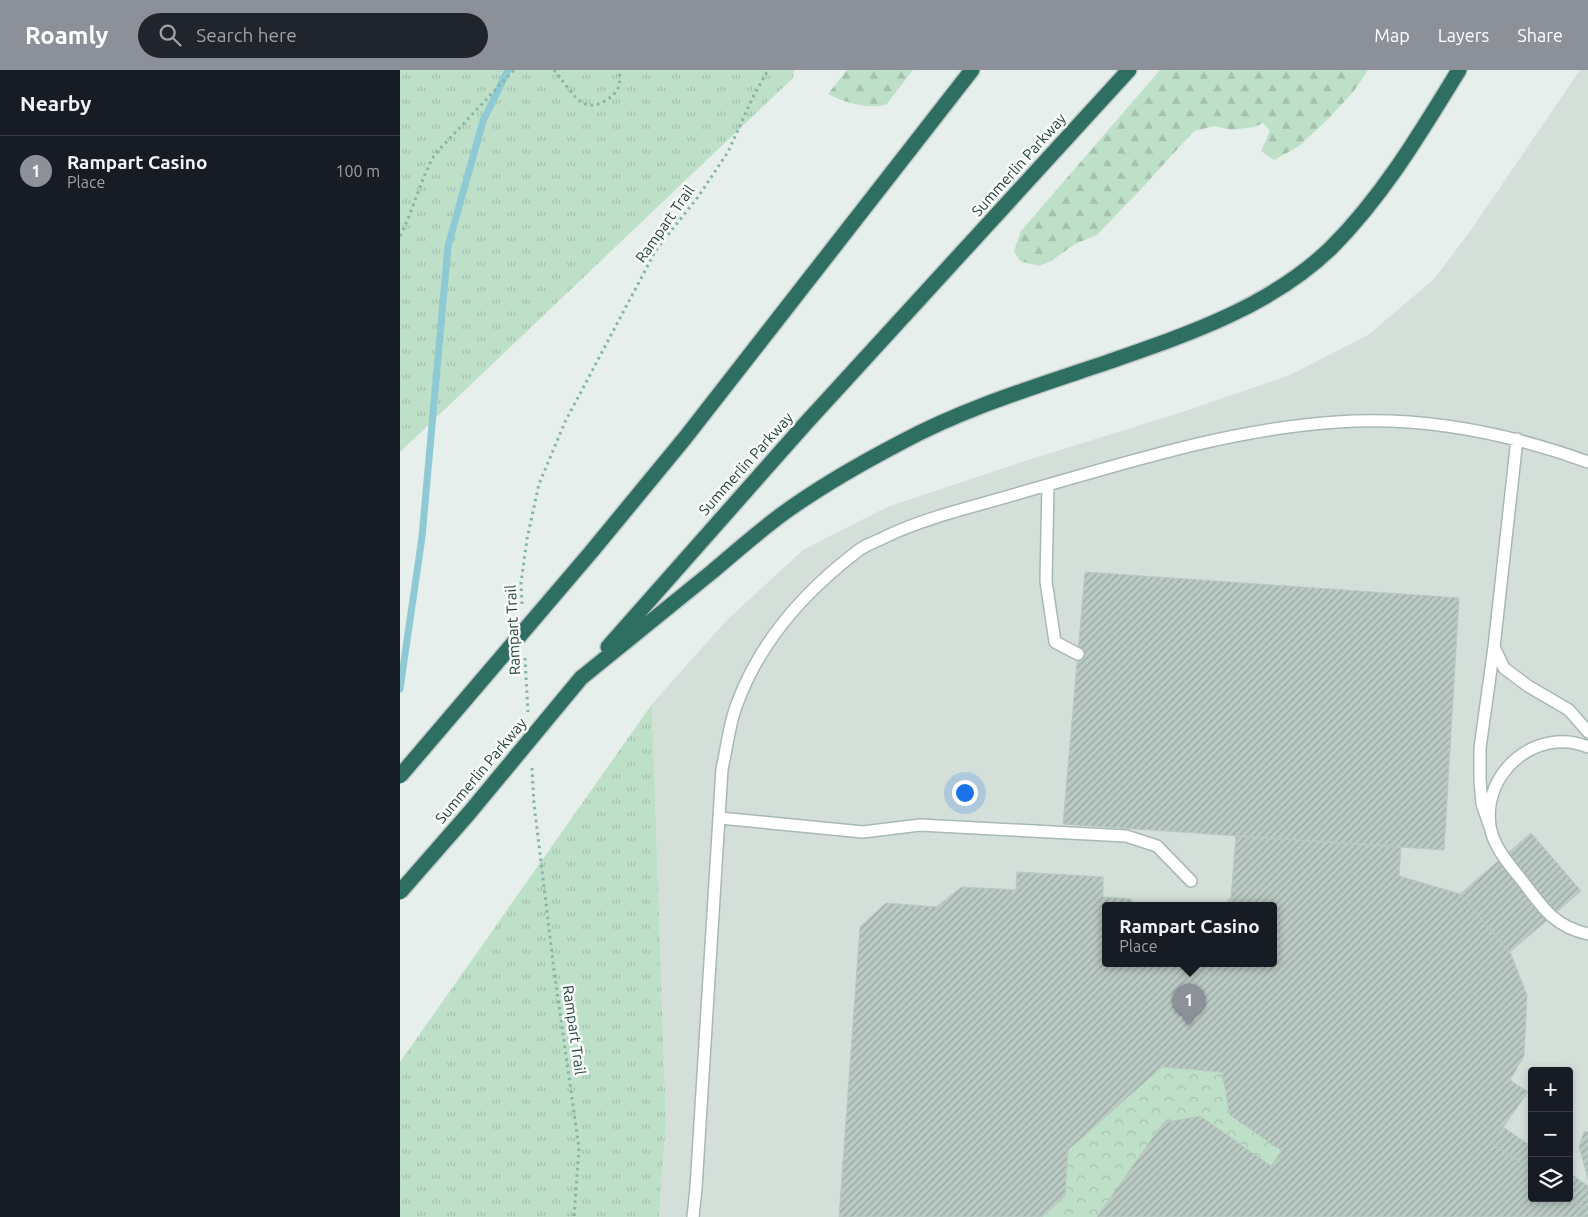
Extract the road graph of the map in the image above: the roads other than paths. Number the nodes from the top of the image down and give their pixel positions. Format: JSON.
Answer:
{"nodes":[{"id":1,"x":972,"y":70,"type":"edge"},
{"id":2,"x":1129,"y":70,"type":"edge"},
{"id":3,"x":1459,"y":70,"type":"edge"},
{"id":4,"x":1518,"y":439,"type":"junction"},
{"id":5,"x":1588,"y":462,"type":"edge"},
{"id":6,"x":1048,"y":485,"type":"junction"},
{"id":7,"x":1494,"y":647,"type":"junction"},
{"id":8,"x":1078,"y":654,"type":"dead end"},
{"id":9,"x":581,"y":678,"type":"junction"},
{"id":10,"x":1588,"y":732,"type":"edge"},
{"id":11,"x":1588,"y":747,"type":"edge"},
{"id":12,"x":400,"y":776,"type":"edge"},
{"id":13,"x":720,"y":818,"type":"junction"},
{"id":14,"x":1490,"y":827,"type":"junction"},
{"id":15,"x":1191,"y":881,"type":"dead end"},
{"id":16,"x":400,"y":892,"type":"edge"},
{"id":17,"x":1588,"y":934,"type":"edge"},
{"id":18,"x":693,"y":1217,"type":"edge"}],
"edges":[{"from":1,"to":12,"type":"highway","bridge":true},
{"from":2,"to":9,"type":"highway","name":"Summerlin Parkway"},
{"from":3,"to":9,"type":"highway"},
{"from":4,"to":5,"type":"lane"},
{"from":4,"to":6,"type":"lane"},
{"from":4,"to":7,"type":"lane"},
{"from":6,"to":8,"type":"lane"},
{"from":6,"to":13,"type":"lane"},
{"from":7,"to":10,"type":"lane"},
{"from":7,"to":14,"type":"lane"},
{"from":9,"to":16,"type":"highway","name":"Summerlin Parkway","bridge":true},
{"from":11,"to":14,"type":"lane"},
{"from":13,"to":15,"type":"lane"},
{"from":13,"to":18,"type":"lane"},
{"from":14,"to":17,"type":"lane"}]}
